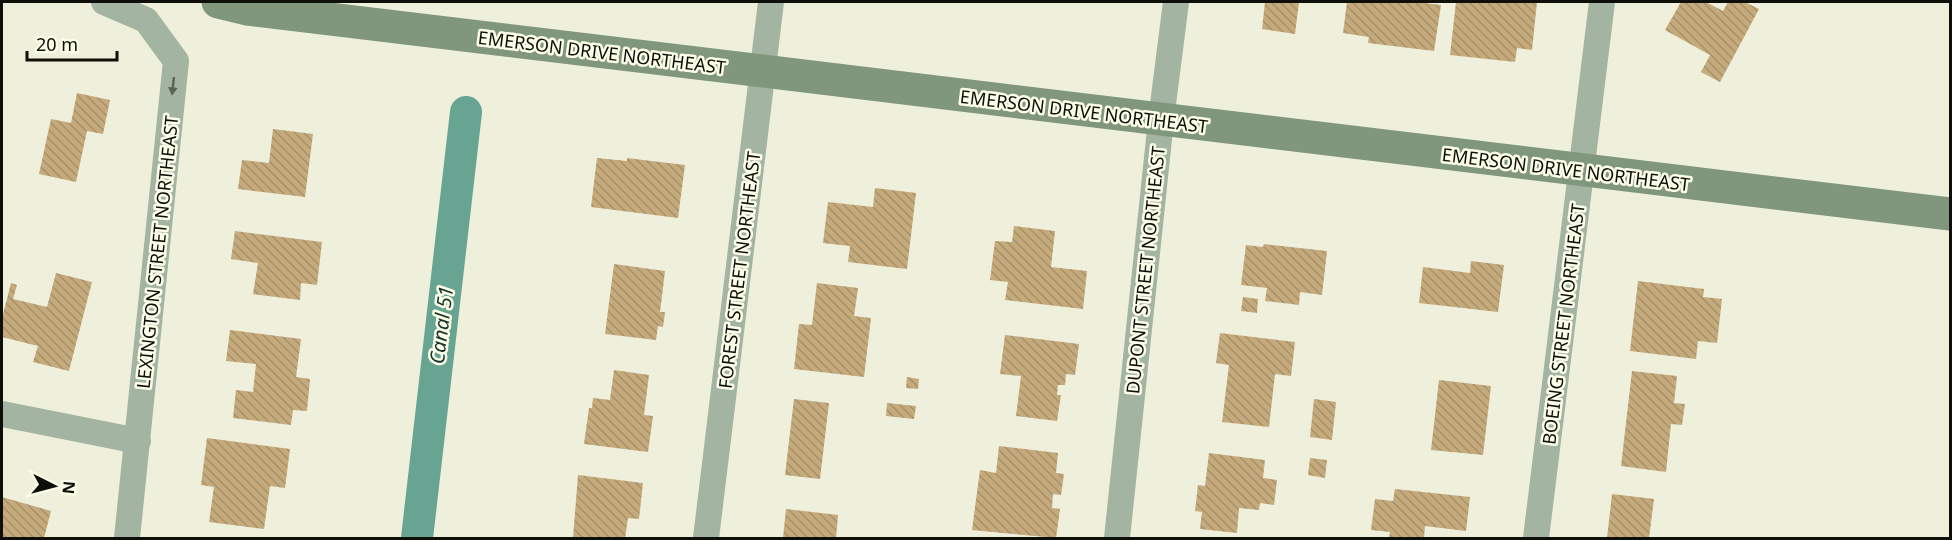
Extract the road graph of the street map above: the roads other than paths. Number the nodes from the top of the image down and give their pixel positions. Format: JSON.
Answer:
{"nodes":[{"id":1,"x":104,"y":2,"type":"edge"},
{"id":2,"x":218,"y":2,"type":"edge"},
{"id":3,"x":771,"y":2,"type":"edge"},
{"id":4,"x":1176,"y":2,"type":"edge"},
{"id":5,"x":1602,"y":2,"type":"edge"},
{"id":6,"x":763,"y":71,"type":"junction"},
{"id":7,"x":1161,"y":120,"type":"junction"},
{"id":8,"x":1582,"y":170,"type":"junction"},
{"id":9,"x":1950,"y":214,"type":"edge"},
{"id":10,"x":2,"y":414,"type":"edge"},
{"id":11,"x":138,"y":441,"type":"junction"},
{"id":12,"x":127,"y":538,"type":"edge"},
{"id":13,"x":706,"y":538,"type":"edge"},
{"id":14,"x":1117,"y":538,"type":"edge"},
{"id":15,"x":1536,"y":538,"type":"edge"}],
"edges":[{"from":1,"to":11,"type":"street","name":"LEXINGTON STREET NORTHEAST","one_way":true},
{"from":2,"to":6,"type":"street","name":"EMERSON DRIVE NORTHEAST"},
{"from":3,"to":6,"type":"street","name":"FOREST STREET NORTHEAST"},
{"from":4,"to":7,"type":"street","name":"DUPONT STREET NORTHEAST"},
{"from":5,"to":8,"type":"street","name":"BOEING STREET NORTHEAST"},
{"from":6,"to":7,"type":"street","name":"EMERSON DRIVE NORTHEAST"},
{"from":6,"to":13,"type":"street","name":"FOREST STREET NORTHEAST"},
{"from":7,"to":8,"type":"street","name":"EMERSON DRIVE NORTHEAST"},
{"from":7,"to":14,"type":"street","name":"DUPONT STREET NORTHEAST"},
{"from":8,"to":9,"type":"street","name":"EMERSON DRIVE NORTHEAST"},
{"from":8,"to":15,"type":"street","name":"BOEING STREET NORTHEAST"},
{"from":10,"to":11,"type":"street"},
{"from":11,"to":12,"type":"street","name":"LEXINGTON STREET NORTHEAST"}]}
